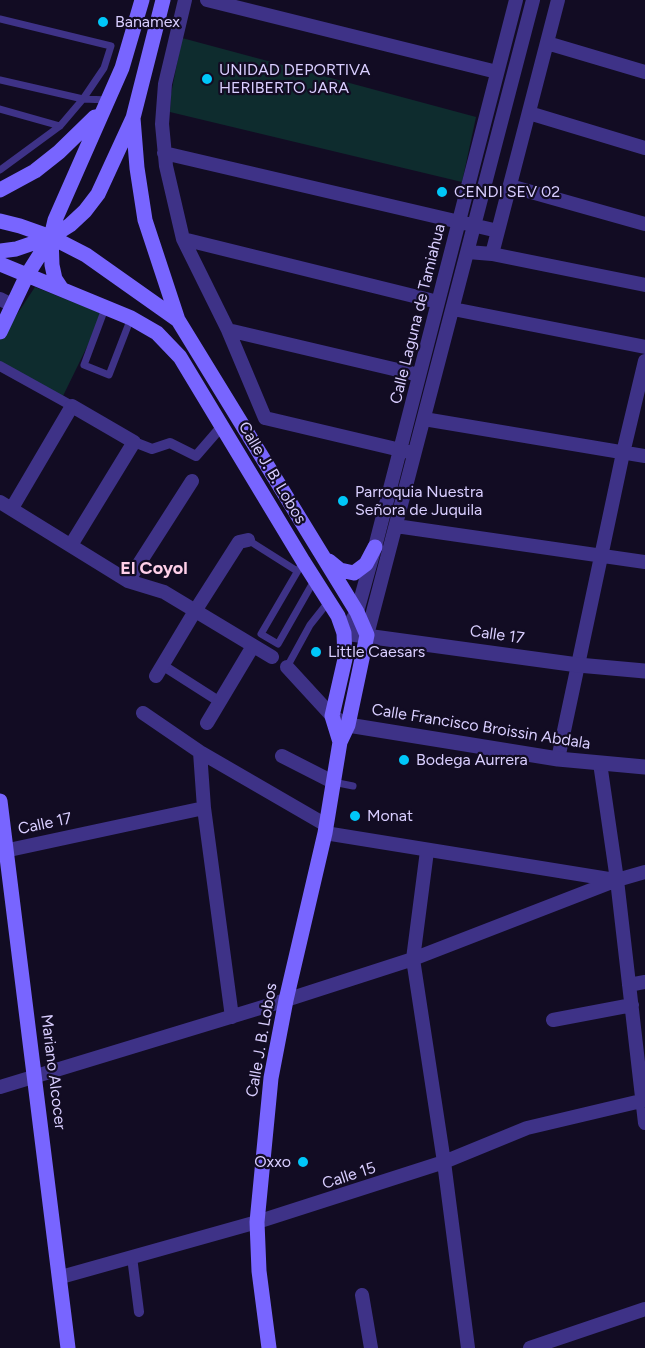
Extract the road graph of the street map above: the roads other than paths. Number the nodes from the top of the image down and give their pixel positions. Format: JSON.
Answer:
{"nodes":[{"id":1,"x":142,"y":0,"type":"edge"},
{"id":2,"x":164,"y":0,"type":"edge"},
{"id":3,"x":185,"y":0,"type":"edge"},
{"id":4,"x":207,"y":0,"type":"edge"},
{"id":5,"x":516,"y":0,"type":"edge"},
{"id":6,"x":533,"y":0,"type":"edge"},
{"id":7,"x":558,"y":0,"type":"edge"},
{"id":8,"x":0,"y":19,"type":"edge"},
{"id":9,"x":547,"y":43,"type":"junction"},
{"id":10,"x":497,"y":72,"type":"junction"},
{"id":11,"x":645,"y":72,"type":"edge"},
{"id":12,"x":0,"y":80,"type":"edge"},
{"id":13,"x":83,"y":99,"type":"junction"},
{"id":14,"x":108,"y":100,"type":"junction"},
{"id":15,"x":0,"y":109,"type":"edge"},
{"id":16,"x":529,"y":113,"type":"junction"},
{"id":17,"x":133,"y":118,"type":"junction"},
{"id":18,"x":60,"y":126,"type":"junction"},
{"id":19,"x":645,"y":148,"type":"edge"},
{"id":20,"x":164,"y":153,"type":"junction"},
{"id":21,"x":0,"y":170,"type":"edge"},
{"id":22,"x":510,"y":186,"type":"junction"},
{"id":23,"x":0,"y":190,"type":"edge"},
{"id":24,"x":0,"y":221,"type":"edge"},
{"id":25,"x":458,"y":222,"type":"junction"},
{"id":26,"x":645,"y":224,"type":"edge"},
{"id":27,"x":475,"y":227,"type":"junction"},
{"id":28,"x":498,"y":231,"type":"junction"},
{"id":29,"x":51,"y":237,"type":"junction"},
{"id":30,"x":183,"y":239,"type":"junction"},
{"id":31,"x":0,"y":250,"type":"edge"},
{"id":32,"x":468,"y":252,"type":"junction"},
{"id":33,"x":492,"y":254,"type":"junction"},
{"id":34,"x":0,"y":264,"type":"edge"},
{"id":35,"x":27,"y":275,"type":"junction"},
{"id":36,"x":645,"y":285,"type":"edge"},
{"id":37,"x":61,"y":288,"type":"junction"},
{"id":38,"x":6,"y":302,"type":"edge"},
{"id":39,"x":438,"y":302,"type":"junction"},
{"id":40,"x":453,"y":309,"type":"junction"},
{"id":41,"x":104,"y":314,"type":"dead end"},
{"id":42,"x":131,"y":318,"type":"junction"},
{"id":43,"x":178,"y":320,"type":"junction"},
{"id":44,"x":228,"y":330,"type":"junction"},
{"id":45,"x":0,"y":332,"type":"edge"},
{"id":46,"x":645,"y":347,"type":"edge"},
{"id":47,"x":645,"y":361,"type":"edge"},
{"id":48,"x":0,"y":366,"type":"edge"},
{"id":49,"x":419,"y":375,"type":"junction"},
{"id":50,"x":72,"y":406,"type":"junction"},
{"id":51,"x":265,"y":418,"type":"junction"},
{"id":52,"x":424,"y":419,"type":"junction"},
{"id":53,"x":222,"y":426,"type":"junction"},
{"id":54,"x":252,"y":440,"type":"junction"},
{"id":55,"x":134,"y":442,"type":"junction"},
{"id":56,"x":408,"y":451,"type":"junction"},
{"id":57,"x":623,"y":453,"type":"junction"},
{"id":58,"x":645,"y":456,"type":"edge"},
{"id":59,"x":192,"y":481,"type":"dead end"},
{"id":60,"x":6,"y":505,"type":"edge"},
{"id":61,"x":396,"y":526,"type":"junction"},
{"id":62,"x":248,"y":540,"type":"joint"},
{"id":63,"x":71,"y":545,"type":"junction"},
{"id":64,"x":375,"y":547,"type":"junction"},
{"id":65,"x":320,"y":551,"type":"junction"},
{"id":66,"x":600,"y":557,"type":"junction"},
{"id":67,"x":645,"y":562,"type":"edge"},
{"id":68,"x":300,"y":566,"type":"junction"},
{"id":69,"x":315,"y":579,"type":"junction"},
{"id":70,"x":128,"y":581,"type":"junction"},
{"id":71,"x":329,"y":601,"type":"junction"},
{"id":72,"x":195,"y":611,"type":"junction"},
{"id":73,"x":357,"y":612,"type":"junction"},
{"id":74,"x":344,"y":633,"type":"junction"},
{"id":75,"x":367,"y":635,"type":"junction"},
{"id":76,"x":253,"y":646,"type":"junction"},
{"id":77,"x":272,"y":657,"type":"dead end"},
{"id":78,"x":578,"y":665,"type":"junction"},
{"id":79,"x":287,"y":667,"type":"joint"},
{"id":80,"x":159,"y":671,"type":"joint"},
{"id":81,"x":645,"y":672,"type":"edge"},
{"id":82,"x":220,"y":702,"type":"junction"},
{"id":83,"x":143,"y":713,"type":"dead end"},
{"id":84,"x":332,"y":716,"type":"junction"},
{"id":85,"x":207,"y":723,"type":"dead end"},
{"id":86,"x":348,"y":725,"type":"junction"},
{"id":87,"x":340,"y":742,"type":"junction"},
{"id":88,"x":200,"y":752,"type":"junction"},
{"id":89,"x":282,"y":756,"type":"dead end"},
{"id":90,"x":558,"y":759,"type":"junction"},
{"id":91,"x":600,"y":763,"type":"junction"},
{"id":92,"x":645,"y":766,"type":"edge"},
{"id":93,"x":333,"y":782,"type":"junction"},
{"id":94,"x":353,"y":786,"type":"dead end"},
{"id":95,"x":0,"y":801,"type":"edge"},
{"id":96,"x":204,"y":808,"type":"junction"},
{"id":97,"x":325,"y":829,"type":"junction"},
{"id":98,"x":427,"y":851,"type":"junction"},
{"id":99,"x":3,"y":852,"type":"edge"},
{"id":100,"x":645,"y":872,"type":"edge"},
{"id":101,"x":617,"y":880,"type":"junction"},
{"id":102,"x":412,"y":959,"type":"junction"},
{"id":103,"x":645,"y":982,"type":"edge"},
{"id":104,"x":629,"y":985,"type":"junction"},
{"id":105,"x":286,"y":1000,"type":"junction"},
{"id":106,"x":632,"y":1005,"type":"junction"},
{"id":107,"x":232,"y":1017,"type":"junction"},
{"id":108,"x":553,"y":1020,"type":"dead end"},
{"id":109,"x":36,"y":1077,"type":"junction"},
{"id":110,"x":0,"y":1087,"type":"edge"},
{"id":111,"x":643,"y":1100,"type":"edge"},
{"id":112,"x":645,"y":1123,"type":"edge"},
{"id":113,"x":444,"y":1162,"type":"junction"},
{"id":114,"x":257,"y":1222,"type":"junction"},
{"id":115,"x":132,"y":1257,"type":"junction"},
{"id":116,"x":61,"y":1277,"type":"junction"},
{"id":117,"x":362,"y":1295,"type":"dead end"},
{"id":118,"x":645,"y":1309,"type":"edge"},
{"id":119,"x":139,"y":1312,"type":"dead end"},
{"id":120,"x":68,"y":1348,"type":"edge"},
{"id":121,"x":269,"y":1348,"type":"edge"},
{"id":122,"x":371,"y":1348,"type":"edge"},
{"id":123,"x":468,"y":1348,"type":"edge"},
{"id":124,"x":530,"y":1348,"type":"edge"}],
"edges":[{"from":1,"to":14,"type":"main road"},
{"from":2,"to":17,"type":"main road"},
{"from":3,"to":20,"type":"street"},
{"from":4,"to":10,"type":"street"},
{"from":5,"to":10,"type":"street","name":"Calle Laguna de Tamiahua"},
{"from":6,"to":27,"type":"street","name":"Calle Laguna de Tamiahua"},
{"from":7,"to":9,"type":"street"},
{"from":8,"to":13,"type":"lane"},
{"from":9,"to":11,"type":"street"},
{"from":9,"to":16,"type":"street"},
{"from":10,"to":25,"type":"street","name":"Calle Laguna de Tamiahua"},
{"from":12,"to":13,"type":"lane"},
{"from":13,"to":14,"type":"lane"},
{"from":13,"to":18,"type":"lane"},
{"from":14,"to":23,"type":"main road"},
{"from":14,"to":29,"type":"main road"},
{"from":15,"to":18,"type":"lane"},
{"from":16,"to":19,"type":"street"},
{"from":16,"to":22,"type":"street"},
{"from":17,"to":29,"type":"main road"},
{"from":17,"to":43,"type":"main road"},
{"from":18,"to":21,"type":"lane"},
{"from":20,"to":25,"type":"street"},
{"from":20,"to":30,"type":"street"},
{"from":22,"to":26,"type":"street"},
{"from":22,"to":28,"type":"street"},
{"from":24,"to":29,"type":"main road"},
{"from":25,"to":27,"type":"street"},
{"from":25,"to":39,"type":"street","name":"Calle Laguna de Tamiahua"},
{"from":27,"to":28,"type":"street"},
{"from":27,"to":32,"type":"street","name":"Calle Laguna de Tamiahua"},
{"from":28,"to":33,"type":"street"},
{"from":29,"to":31,"type":"main road"},
{"from":29,"to":35,"type":"main road"},
{"from":29,"to":37,"type":"main road"},
{"from":29,"to":43,"type":"main road"},
{"from":30,"to":39,"type":"street"},
{"from":30,"to":44,"type":"street"},
{"from":32,"to":33,"type":"street"},
{"from":32,"to":40,"type":"street","name":"Calle Laguna de Tamiahua"},
{"from":33,"to":36,"type":"street"},
{"from":34,"to":35,"type":"main road","name":"Calle J. B. Lobos"},
{"from":35,"to":37,"type":"main road","name":"Calle J. B. Lobos"},
{"from":35,"to":38,"type":"main road"},
{"from":37,"to":42,"type":"main road","name":"Calle J. B. Lobos"},
{"from":38,"to":45,"type":"main road"},
{"from":39,"to":49,"type":"street","name":"Calle Laguna de Tamiahua"},
{"from":40,"to":46,"type":"street"},
{"from":40,"to":52,"type":"street","name":"Calle Laguna de Tamiahua"},
{"from":41,"to":42,"type":"lane"},
{"from":42,"to":53,"type":"main road","name":"Calle J. B. Lobos"},
{"from":43,"to":54,"type":"main road","name":"Calle J. B. Lobos"},
{"from":44,"to":49,"type":"street"},
{"from":44,"to":51,"type":"street"},
{"from":47,"to":57,"type":"street"},
{"from":48,"to":50,"type":"street"},
{"from":49,"to":56,"type":"street","name":"Calle Laguna de Tamiahua"},
{"from":50,"to":55,"type":"street"},
{"from":50,"to":60,"type":"street"},
{"from":51,"to":54,"type":"street"},
{"from":51,"to":56,"type":"street"},
{"from":52,"to":56,"type":"street","name":"Calle Laguna de Tamiahua"},
{"from":52,"to":57,"type":"street"},
{"from":53,"to":55,"type":"street"},
{"from":53,"to":68,"type":"main road","name":"Calle J. B. Lobos"},
{"from":54,"to":65,"type":"main road","name":"Calle J. B. Lobos"},
{"from":55,"to":63,"type":"street"},
{"from":56,"to":61,"type":"street","name":"Calle Laguna de Tamiahua"},
{"from":56,"to":64,"type":"street","name":"Calle Laguna de Tamiahua"},
{"from":57,"to":58,"type":"street"},
{"from":57,"to":66,"type":"street"},
{"from":59,"to":70,"type":"street"},
{"from":60,"to":63,"type":"street"},
{"from":61,"to":66,"type":"street"},
{"from":61,"to":75,"type":"street","name":"Calle Laguna de Tamiahua"},
{"from":62,"to":68,"type":"lane"},
{"from":62,"to":72,"type":"street"},
{"from":63,"to":70,"type":"street"},
{"from":64,"to":65,"type":"main road"},
{"from":64,"to":73,"type":"street","name":"Calle Laguna de Tamiahua"},
{"from":65,"to":73,"type":"main road","name":"Calle J. B. Lobos"},
{"from":66,"to":67,"type":"street"},
{"from":66,"to":78,"type":"street"},
{"from":68,"to":69,"type":"main road","name":"Calle J. B. Lobos"},
{"from":68,"to":69,"type":"lane"},
{"from":69,"to":71,"type":"main road","name":"Calle J. B. Lobos"},
{"from":70,"to":72,"type":"street"},
{"from":71,"to":74,"type":"main road","name":"Calle J. B. Lobos"},
{"from":71,"to":79,"type":"lane"},
{"from":72,"to":76,"type":"street"},
{"from":72,"to":80,"type":"street"},
{"from":73,"to":74,"type":"street","name":"Calle Laguna de Tamiahua"},
{"from":73,"to":75,"type":"main road","name":"Calle J. B. Lobos"},
{"from":74,"to":75,"type":"street","name":"Calle 17"},
{"from":74,"to":84,"type":"main road","name":"Calle J. B. Lobos"},
{"from":75,"to":78,"type":"street","name":"Calle 17"},
{"from":75,"to":86,"type":"main road","name":"Calle J. B. Lobos"},
{"from":76,"to":77,"type":"street"},
{"from":76,"to":82,"type":"street"},
{"from":78,"to":81,"type":"street","name":"Calle 17"},
{"from":78,"to":90,"type":"street"},
{"from":79,"to":84,"type":"street"},
{"from":80,"to":82,"type":"street"},
{"from":82,"to":85,"type":"street"},
{"from":83,"to":88,"type":"street"},
{"from":84,"to":86,"type":"street"},
{"from":84,"to":87,"type":"main road","name":"Calle J. B. Lobos"},
{"from":86,"to":87,"type":"main road","name":"Calle J. B. Lobos"},
{"from":86,"to":90,"type":"street","name":"Calle Francisco Broissin Abdala"},
{"from":87,"to":93,"type":"main road","name":"Calle J. B. Lobos"},
{"from":88,"to":96,"type":"street","name":"Calle J. B. Lobos"},
{"from":88,"to":97,"type":"street"},
{"from":89,"to":93,"type":"street"},
{"from":90,"to":91,"type":"street","name":"Calle Francisco Broissin Abdala"},
{"from":91,"to":92,"type":"street","name":"Calle Francisco Broissin Abdala"},
{"from":91,"to":101,"type":"street"},
{"from":93,"to":94,"type":"lane"},
{"from":93,"to":97,"type":"main road","name":"Calle J. B. Lobos"},
{"from":95,"to":99,"type":"main road","name":"Mariano Alcocer"},
{"from":96,"to":99,"type":"street","name":"Calle 17"},
{"from":96,"to":107,"type":"street","name":"Calle J. B. Lobos"},
{"from":97,"to":98,"type":"street"},
{"from":97,"to":105,"type":"main road","name":"Calle J. B. Lobos"},
{"from":98,"to":101,"type":"street"},
{"from":98,"to":102,"type":"street"},
{"from":99,"to":109,"type":"main road","name":"Mariano Alcocer"},
{"from":100,"to":101,"type":"street"},
{"from":101,"to":102,"type":"street"},
{"from":101,"to":104,"type":"street"},
{"from":102,"to":105,"type":"street"},
{"from":102,"to":113,"type":"street"},
{"from":103,"to":104,"type":"street"},
{"from":104,"to":106,"type":"street"},
{"from":105,"to":107,"type":"street"},
{"from":105,"to":114,"type":"main road","name":"Calle J. B. Lobos"},
{"from":106,"to":108,"type":"street"},
{"from":106,"to":111,"type":"street"},
{"from":107,"to":109,"type":"street"},
{"from":109,"to":110,"type":"street"},
{"from":109,"to":116,"type":"main road","name":"Mariano Alcocer"},
{"from":111,"to":112,"type":"street"},
{"from":111,"to":113,"type":"street","name":"Calle 15"},
{"from":113,"to":114,"type":"street","name":"Calle 15"},
{"from":113,"to":123,"type":"street"},
{"from":114,"to":115,"type":"street","name":"Calle 15"},
{"from":114,"to":121,"type":"main road","name":"Calle J. B. Lobos"},
{"from":115,"to":116,"type":"street","name":"Calle 15"},
{"from":115,"to":119,"type":"street"},
{"from":116,"to":120,"type":"main road","name":"Mariano Alcocer"},
{"from":117,"to":122,"type":"street"},
{"from":118,"to":124,"type":"street"}]}
